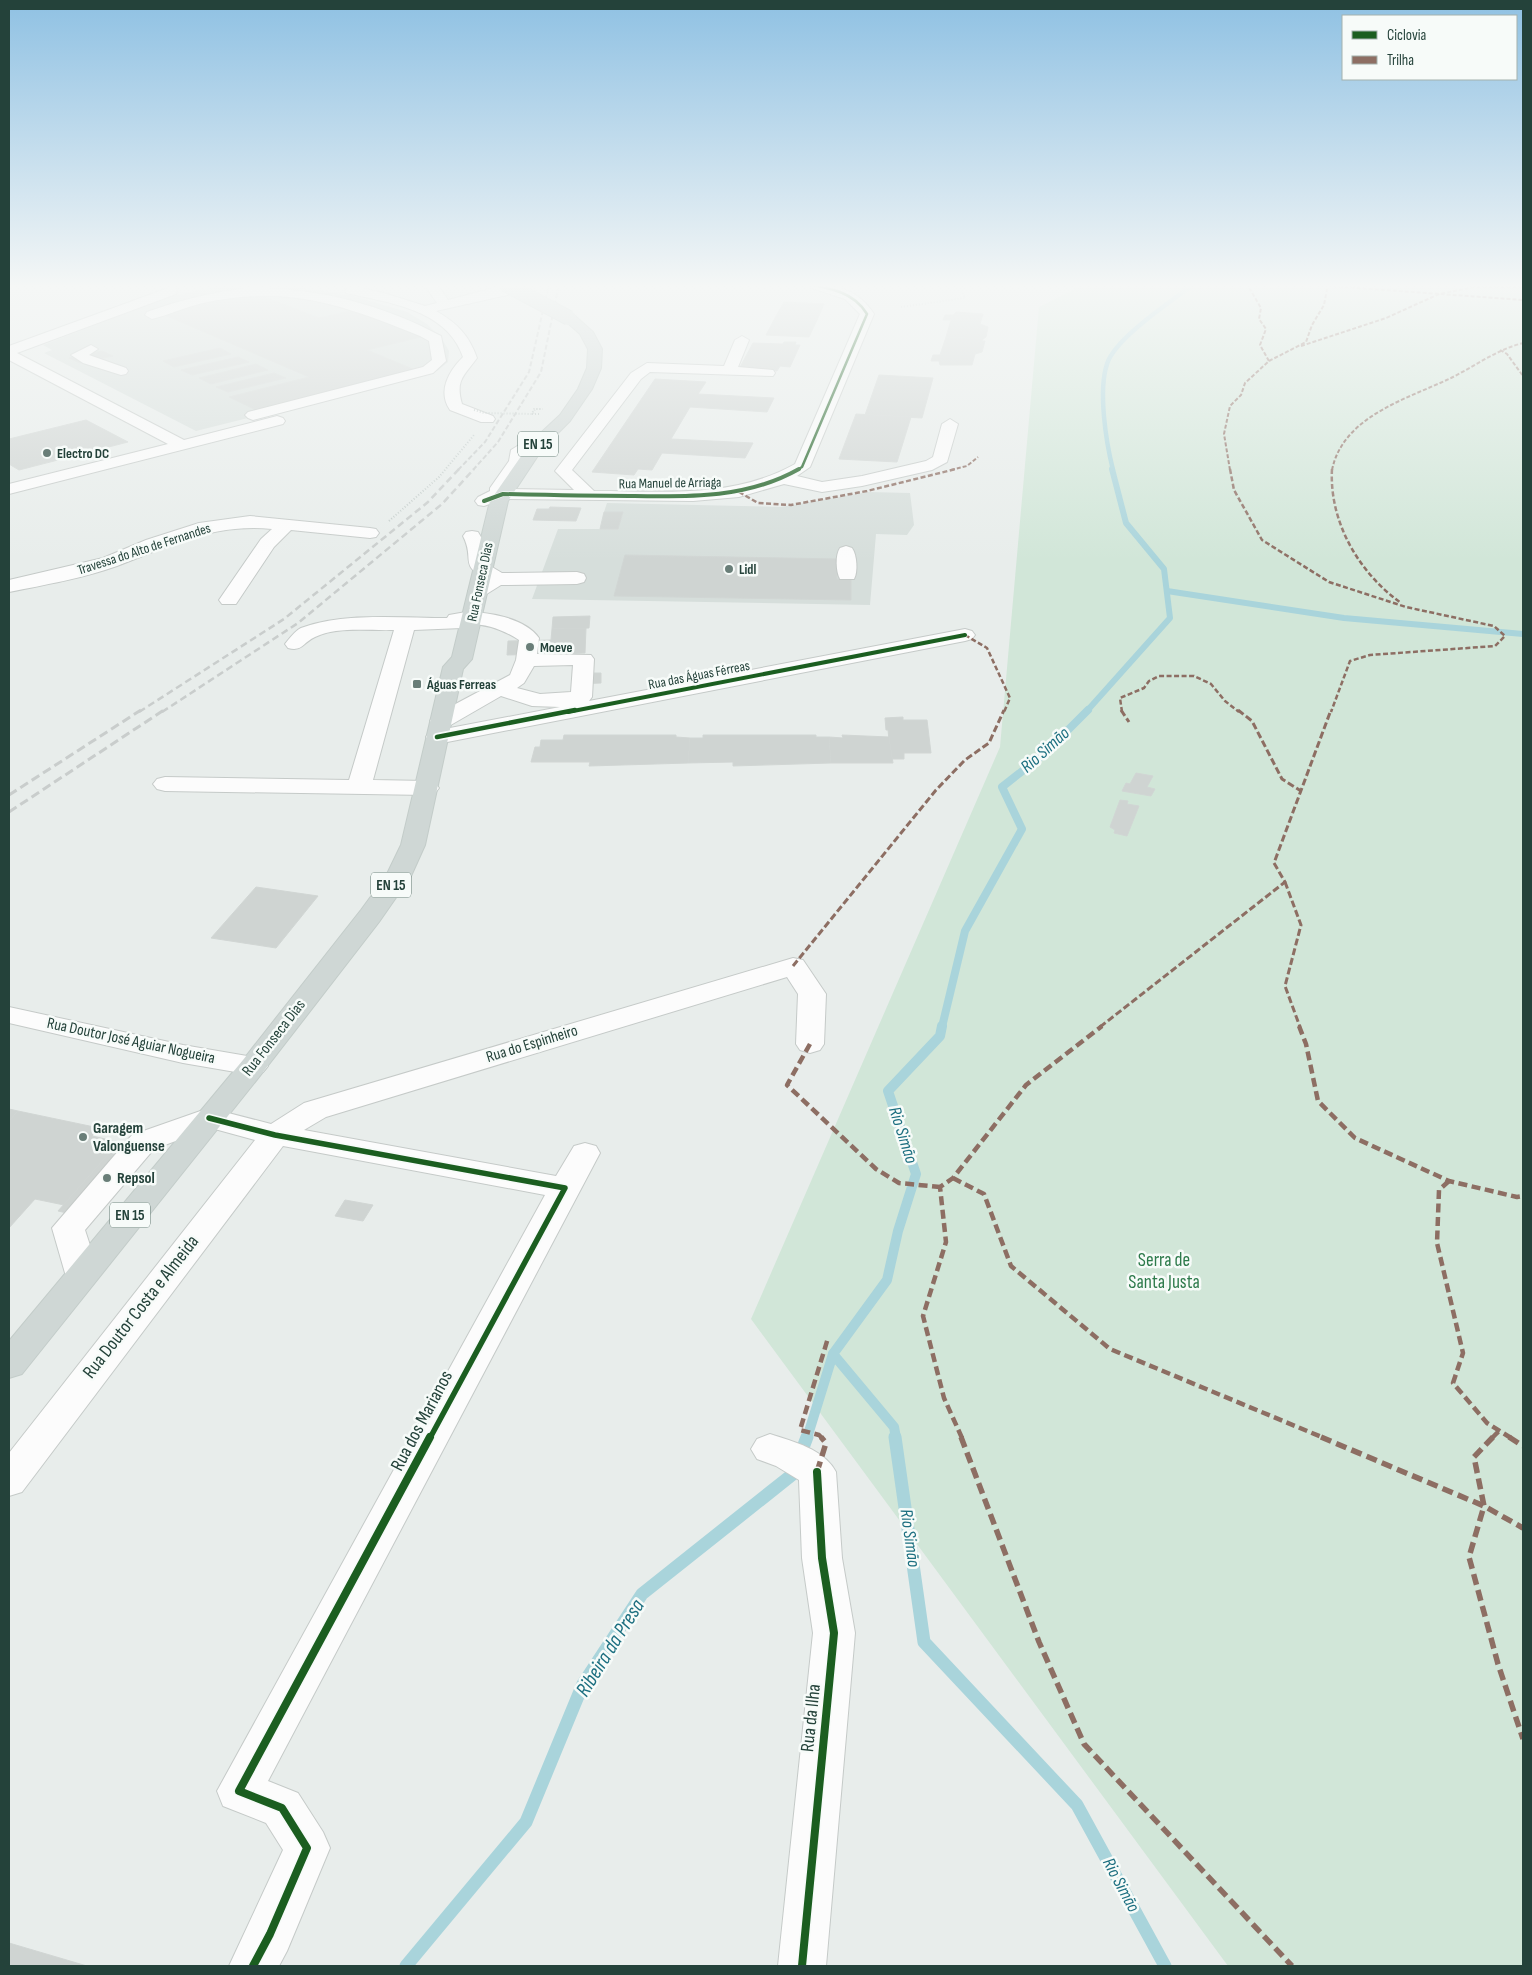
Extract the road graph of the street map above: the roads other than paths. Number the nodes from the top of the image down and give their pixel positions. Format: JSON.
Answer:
{"nodes":[{"id":1,"x":53,"y":376,"type":"edge"},
{"id":2,"x":112,"y":376,"type":"edge"},
{"id":3,"x":404,"y":376,"type":"edge"},
{"id":4,"x":444,"y":376,"type":"edge"},
{"id":5,"x":454,"y":376,"type":"edge"},
{"id":6,"x":590,"y":376,"type":"edge"},
{"id":7,"x":636,"y":376,"type":"edge"},
{"id":8,"x":842,"y":376,"type":"edge"},
{"id":9,"x":131,"y":381,"type":"dead end"},
{"id":10,"x":577,"y":399,"type":"junction"},
{"id":11,"x":253,"y":415,"type":"dead end"},
{"id":12,"x":487,"y":418,"type":"road end"},
{"id":13,"x":950,"y":424,"type":"dead end"},
{"id":14,"x":182,"y":445,"type":"junction"},
{"id":15,"x":519,"y":450,"type":"junction"},
{"id":16,"x":786,"y":478,"type":"junction"},
{"id":17,"x":9,"y":489,"type":"edge"},
{"id":18,"x":503,"y":494,"type":"junction"},
{"id":19,"x":590,"y":496,"type":"junction"},
{"id":20,"x":484,"y":501,"type":"junction"},
{"id":21,"x":286,"y":525,"type":"junction"},
{"id":22,"x":370,"y":532,"type":"road end"},
{"id":23,"x":472,"y":536,"type":"junction"},
{"id":24,"x":486,"y":551,"type":"junction"},
{"id":25,"x":846,"y":552,"type":"dead end"},
{"id":26,"x":482,"y":571,"type":"junction"},
{"id":27,"x":512,"y":571,"type":"junction"},
{"id":28,"x":579,"y":573,"type":"dead end"},
{"id":29,"x":847,"y":575,"type":"dead end"},
{"id":30,"x":9,"y":586,"type":"edge"},
{"id":31,"x":470,"y":590,"type":"junction"},
{"id":32,"x":229,"y":600,"type":"dead end"},
{"id":33,"x":461,"y":620,"type":"junction"},
{"id":34,"x":406,"y":624,"type":"junction"},
{"id":35,"x":965,"y":634,"type":"dead end"},
{"id":36,"x":295,"y":644,"type":"dead end"},
{"id":37,"x":527,"y":660,"type":"junction"},
{"id":38,"x":501,"y":689,"type":"junction"},
{"id":39,"x":439,"y":729,"type":"junction"},
{"id":40,"x":166,"y":784,"type":"dead end"},
{"id":41,"x":359,"y":787,"type":"junction"},
{"id":42,"x":426,"y":788,"type":"junction"},
{"id":43,"x":9,"y":1015,"type":"edge"},
{"id":44,"x":810,"y":1044,"type":"dead end"},
{"id":45,"x":253,"y":1066,"type":"junction"},
{"id":46,"x":209,"y":1118,"type":"junction"},
{"id":47,"x":275,"y":1135,"type":"junction"},
{"id":48,"x":585,"y":1153,"type":"dead end"},
{"id":49,"x":565,"y":1188,"type":"junction"},
{"id":50,"x":9,"y":1365,"type":"edge"},
{"id":51,"x":796,"y":1461,"type":"dead end"},
{"id":52,"x":9,"y":1481,"type":"edge"},
{"id":53,"x":253,"y":1966,"type":"edge"},
{"id":54,"x":802,"y":1966,"type":"edge"}],
"edges":[{"from":1,"to":14,"type":"street"},
{"from":2,"to":9,"type":"street"},
{"from":3,"to":11,"type":"street"},
{"from":4,"to":14,"type":"street"},
{"from":5,"to":12,"type":"street"},
{"from":6,"to":10,"type":"main road","name":"Rua Fonseca Dias","number":"EN 15","bridge":true},
{"from":7,"to":19,"type":"street"},
{"from":8,"to":16,"type":"street","name":"Rua Manuel de Arriaga"},
{"from":10,"to":15,"type":"main road","name":"Rua Fonseca Dias","number":"EN 15"},
{"from":10,"to":18,"type":"main road","name":"Rua Fonseca Dias","number":"EN 15"},
{"from":13,"to":16,"type":"street"},
{"from":14,"to":17,"type":"street"},
{"from":15,"to":18,"type":"street","name":"Rua Fonseca Dias"},
{"from":15,"to":20,"type":"main road","name":"Rua Fonseca Dias","number":"EN 15"},
{"from":16,"to":19,"type":"street","name":"Rua Manuel de Arriaga"},
{"from":18,"to":19,"type":"street","name":"Rua Manuel de Arriaga"},
{"from":18,"to":20,"type":"street"},
{"from":18,"to":24,"type":"main road","name":"Rua Fonseca Dias","number":"EN 15"},
{"from":20,"to":23,"type":"main road","name":"Rua Fonseca Dias","number":"EN 15"},
{"from":21,"to":22,"type":"street","name":"Travessa do Alto de Fernandes"},
{"from":21,"to":30,"type":"street","name":"Travessa do Alto de Fernandes"},
{"from":21,"to":32,"type":"street"},
{"from":23,"to":26,"type":"street"},
{"from":23,"to":31,"type":"main road","name":"Rua Fonseca Dias","number":"EN 15"},
{"from":24,"to":26,"type":"main road","name":"Rua Fonseca Dias","number":"EN 15"},
{"from":24,"to":27,"type":"street"},
{"from":25,"to":29,"type":"street"},
{"from":26,"to":27,"type":"street"},
{"from":26,"to":31,"type":"main road","name":"Rua Fonseca Dias","number":"EN 15"},
{"from":27,"to":28,"type":"street"},
{"from":27,"to":31,"type":"street"},
{"from":31,"to":33,"type":"main road","name":"Rua Fonseca Dias","number":"EN 15"},
{"from":33,"to":34,"type":"street"},
{"from":33,"to":37,"type":"street"},
{"from":33,"to":39,"type":"main road","name":"Rua Fonseca Dias","number":"EN 15"},
{"from":34,"to":36,"type":"street"},
{"from":34,"to":41,"type":"street"},
{"from":35,"to":39,"type":"street","name":"Rua das Águas Férreas"},
{"from":37,"to":38,"type":"street"},
{"from":37,"to":38,"type":"street"},
{"from":38,"to":39,"type":"street"},
{"from":39,"to":42,"type":"main road","name":"Rua Fonseca Dias","number":"EN 15"},
{"from":40,"to":41,"type":"street"},
{"from":41,"to":42,"type":"street"},
{"from":42,"to":45,"type":"main road","name":"Rua Fonseca Dias","number":"EN 15"},
{"from":43,"to":45,"type":"street","name":"Rua Doutor José Aguiar Nogueira"},
{"from":44,"to":47,"type":"street","name":"Rua do Espinheiro"},
{"from":45,"to":46,"type":"main road","name":"Rua Fonseca Dias","number":"EN 15"},
{"from":46,"to":47,"type":"street"},
{"from":46,"to":50,"type":"main road","name":"Rua Fonseca Dias","number":"EN 15"},
{"from":47,"to":49,"type":"street"},
{"from":47,"to":52,"type":"street","name":"Rua Doutor Costa e Almeida"},
{"from":48,"to":49,"type":"street","name":"Rua dos Marianos"},
{"from":49,"to":53,"type":"street","name":"Rua dos Marianos"},
{"from":51,"to":54,"type":"street","name":"Rua da Ilha"}]}
